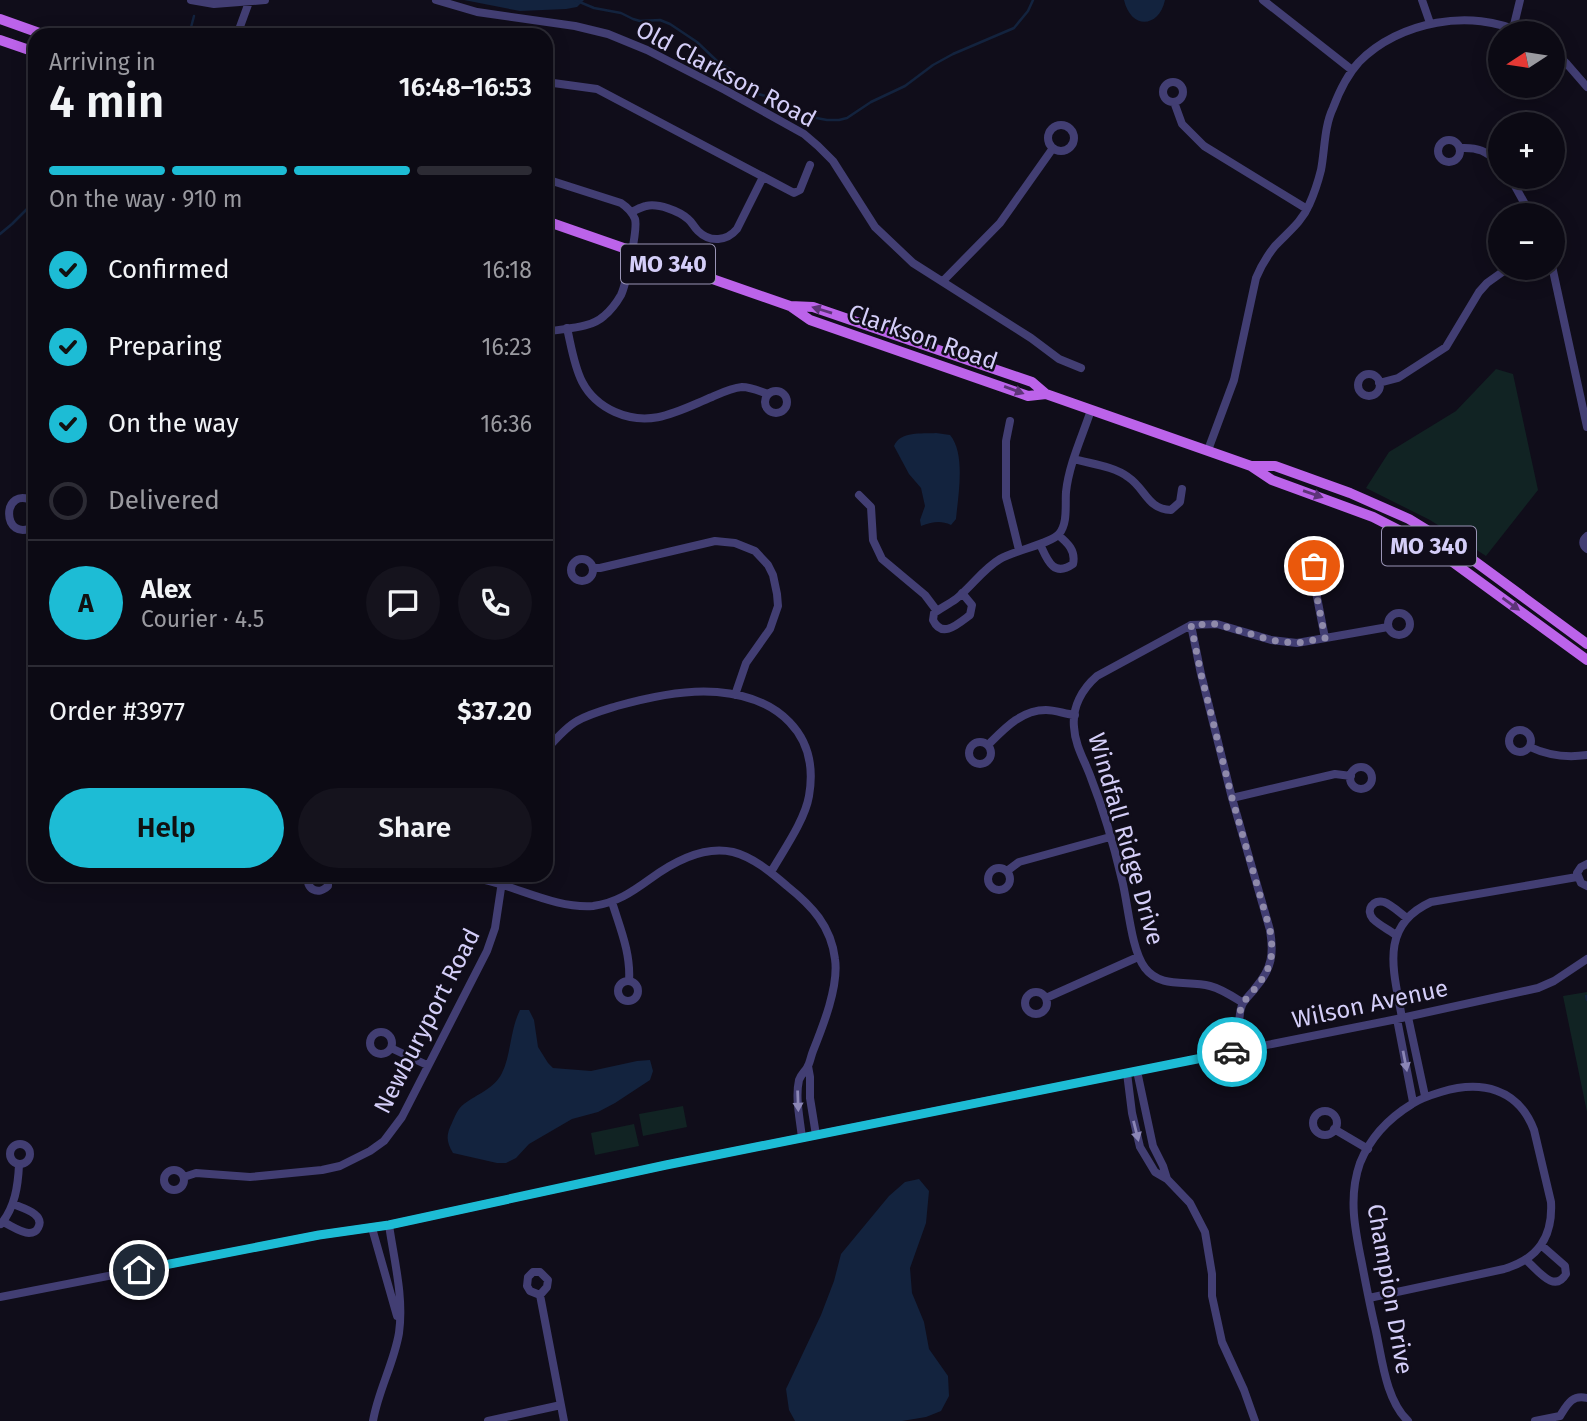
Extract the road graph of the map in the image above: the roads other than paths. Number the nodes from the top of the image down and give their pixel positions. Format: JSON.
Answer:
{"nodes":[{"id":1,"x":191,"y":0,"type":"edge"},
{"id":2,"x":265,"y":0,"type":"edge"},
{"id":3,"x":436,"y":0,"type":"edge"},
{"id":4,"x":1263,"y":0,"type":"edge"},
{"id":5,"x":1422,"y":0,"type":"edge"},
{"id":6,"x":1520,"y":0,"type":"edge"},
{"id":7,"x":249,"y":2,"type":"junction"},
{"id":8,"x":2,"y":18,"type":"edge"},
{"id":9,"x":1515,"y":21,"type":"edge"},
{"id":10,"x":1488,"y":22,"type":"edge"},
{"id":11,"x":1430,"y":23,"type":"junction"},
{"id":12,"x":28,"y":28,"type":"edge"},
{"id":13,"x":240,"y":28,"type":"edge"},
{"id":14,"x":0,"y":40,"type":"edge"},
{"id":15,"x":28,"y":50,"type":"edge"},
{"id":16,"x":1565,"y":62,"type":"edge"},
{"id":17,"x":1352,"y":70,"type":"junction"},
{"id":18,"x":1585,"y":81,"type":"edge"},
{"id":19,"x":553,"y":83,"type":"edge"},
{"id":20,"x":1174,"y":102,"type":"dead end"},
{"id":21,"x":1053,"y":148,"type":"dead end"},
{"id":22,"x":1460,"y":148,"type":"dead end"},
{"id":23,"x":1488,"y":154,"type":"edge"},
{"id":24,"x":810,"y":165,"type":"dead end"},
{"id":25,"x":762,"y":177,"type":"junction"},
{"id":26,"x":553,"y":181,"type":"edge"},
{"id":27,"x":1307,"y":209,"type":"junction"},
{"id":28,"x":631,"y":212,"type":"junction"},
{"id":29,"x":553,"y":223,"type":"edge"},
{"id":30,"x":632,"y":251,"type":"junction"},
{"id":31,"x":1491,"y":280,"type":"edge"},
{"id":32,"x":1555,"y":280,"type":"edge"},
{"id":33,"x":943,"y":281,"type":"junction"},
{"id":34,"x":567,"y":328,"type":"junction"},
{"id":35,"x":553,"y":331,"type":"edge"},
{"id":36,"x":1081,"y":368,"type":"dead end"},
{"id":37,"x":1582,"y":379,"type":"edge"},
{"id":38,"x":1380,"y":383,"type":"dead end"},
{"id":39,"x":768,"y":394,"type":"dead end"},
{"id":40,"x":1091,"y":410,"type":"junction"},
{"id":41,"x":1010,"y":421,"type":"dead end"},
{"id":42,"x":1587,"y":427,"type":"edge"},
{"id":43,"x":1208,"y":450,"type":"junction"},
{"id":44,"x":1074,"y":459,"type":"junction"},
{"id":45,"x":1251,"y":466,"type":"junction"},
{"id":46,"x":1182,"y":489,"type":"dead end"},
{"id":47,"x":859,"y":495,"type":"dead end"},
{"id":48,"x":28,"y":498,"type":"edge"},
{"id":49,"x":28,"y":530,"type":"edge"},
{"id":50,"x":1058,"y":535,"type":"junction"},
{"id":51,"x":1587,"y":536,"type":"edge"},
{"id":52,"x":1040,"y":544,"type":"junction"},
{"id":53,"x":1587,"y":549,"type":"edge"},
{"id":54,"x":1019,"y":550,"type":"junction"},
{"id":55,"x":593,"y":568,"type":"dead end"},
{"id":56,"x":1315,"y":587,"type":"dead end"},
{"id":57,"x":962,"y":593,"type":"junction"},
{"id":58,"x":937,"y":611,"type":"junction"},
{"id":59,"x":1191,"y":625,"type":"junction"},
{"id":60,"x":1388,"y":626,"type":"dead end"},
{"id":61,"x":1325,"y":638,"type":"junction"},
{"id":62,"x":1587,"y":644,"type":"edge"},
{"id":63,"x":1587,"y":660,"type":"edge"},
{"id":64,"x":735,"y":695,"type":"junction"},
{"id":65,"x":1074,"y":715,"type":"junction"},
{"id":66,"x":553,"y":743,"type":"edge"},
{"id":67,"x":988,"y":745,"type":"dead end"},
{"id":68,"x":1530,"y":747,"type":"dead end"},
{"id":69,"x":1587,"y":755,"type":"edge"},
{"id":70,"x":1350,"y":776,"type":"dead end"},
{"id":71,"x":1232,"y":798,"type":"junction"},
{"id":72,"x":1110,"y":837,"type":"junction"},
{"id":73,"x":1587,"y":864,"type":"edge"},
{"id":74,"x":1007,"y":871,"type":"dead end"},
{"id":75,"x":771,"y":872,"type":"junction"},
{"id":76,"x":1577,"y":877,"type":"junction"},
{"id":77,"x":307,"y":882,"type":"edge"},
{"id":78,"x":329,"y":882,"type":"edge"},
{"id":79,"x":491,"y":882,"type":"edge"},
{"id":80,"x":502,"y":882,"type":"edge"},
{"id":81,"x":502,"y":885,"type":"junction"},
{"id":82,"x":1587,"y":886,"type":"edge"},
{"id":83,"x":612,"y":902,"type":"junction"},
{"id":84,"x":1407,"y":918,"type":"junction"},
{"id":85,"x":1396,"y":935,"type":"junction"},
{"id":86,"x":1138,"y":957,"type":"junction"},
{"id":87,"x":1587,"y":959,"type":"edge"},
{"id":88,"x":629,"y":981,"type":"dead end"},
{"id":89,"x":1046,"y":998,"type":"dead end"},
{"id":90,"x":1243,"y":1003,"type":"junction"},
{"id":91,"x":1403,"y":1018,"type":"junction"},
{"id":92,"x":391,"y":1048,"type":"dead end"},
{"id":93,"x":1243,"y":1049,"type":"junction"},
{"id":94,"x":427,"y":1065,"type":"junction"},
{"id":95,"x":808,"y":1066,"type":"junction"},
{"id":96,"x":1132,"y":1072,"type":"junction"},
{"id":97,"x":1425,"y":1096,"type":"junction"},
{"id":98,"x":1413,"y":1102,"type":"junction"},
{"id":99,"x":1334,"y":1129,"type":"dead end"},
{"id":100,"x":816,"y":1135,"type":"junction"},
{"id":101,"x":802,"y":1138,"type":"junction"},
{"id":102,"x":1368,"y":1149,"type":"junction"},
{"id":103,"x":19,"y":1165,"type":"dead end"},
{"id":104,"x":184,"y":1177,"type":"dead end"},
{"id":105,"x":1167,"y":1179,"type":"junction"},
{"id":106,"x":13,"y":1204,"type":"junction"},
{"id":107,"x":1,"y":1223,"type":"edge"},
{"id":108,"x":389,"y":1225,"type":"junction"},
{"id":109,"x":372,"y":1228,"type":"junction"},
{"id":110,"x":1541,"y":1245,"type":"junction"},
{"id":111,"x":1526,"y":1260,"type":"junction"},
{"id":112,"x":540,"y":1295,"type":"dead end"},
{"id":113,"x":0,"y":1297,"type":"edge"},
{"id":114,"x":1369,"y":1298,"type":"junction"},
{"id":115,"x":400,"y":1324,"type":"junction"},
{"id":116,"x":1587,"y":1398,"type":"edge"},
{"id":117,"x":561,"y":1405,"type":"junction"},
{"id":118,"x":1563,"y":1419,"type":"edge"},
{"id":119,"x":1404,"y":1420,"type":"edge"},
{"id":120,"x":373,"y":1421,"type":"edge"},
{"id":121,"x":488,"y":1421,"type":"edge"},
{"id":122,"x":564,"y":1421,"type":"edge"},
{"id":123,"x":1255,"y":1421,"type":"edge"},
{"id":124,"x":1535,"y":1421,"type":"edge"}],
"edges":[{"from":1,"to":7,"type":"street"},
{"from":2,"to":7,"type":"street"},
{"from":3,"to":33,"type":"street","name":"Old Clarkson Road"},
{"from":4,"to":17,"type":"street"},
{"from":5,"to":11,"type":"street"},
{"from":6,"to":9,"type":"street"},
{"from":7,"to":13,"type":"street"},
{"from":8,"to":12,"type":"main road"},
{"from":10,"to":11,"type":"street"},
{"from":11,"to":17,"type":"street"},
{"from":14,"to":15,"type":"main road"},
{"from":16,"to":18,"type":"street"},
{"from":17,"to":27,"type":"street"},
{"from":19,"to":25,"type":"street"},
{"from":20,"to":27,"type":"street"},
{"from":21,"to":33,"type":"street"},
{"from":22,"to":23,"type":"street"},
{"from":24,"to":25,"type":"street"},
{"from":25,"to":28,"type":"street"},
{"from":26,"to":28,"type":"street"},
{"from":27,"to":43,"type":"street"},
{"from":28,"to":30,"type":"street"},
{"from":29,"to":30,"type":"main road","name":"Clarkson Road","number":"MO 340"},
{"from":30,"to":34,"type":"street"},
{"from":30,"to":40,"type":"main road","name":"Clarkson Road","number":"MO 340"},
{"from":31,"to":38,"type":"street"},
{"from":32,"to":37,"type":"street"},
{"from":33,"to":36,"type":"street","name":"Old Clarkson Road"},
{"from":34,"to":35,"type":"street"},
{"from":34,"to":39,"type":"street"},
{"from":37,"to":42,"type":"street"},
{"from":40,"to":43,"type":"main road","name":"Clarkson Road","number":"MO 340"},
{"from":40,"to":44,"type":"street"},
{"from":41,"to":54,"type":"street"},
{"from":43,"to":45,"type":"main road","name":"Clarkson Road","number":"MO 340"},
{"from":44,"to":46,"type":"street"},
{"from":44,"to":50,"type":"street"},
{"from":45,"to":62,"type":"main road","name":"Clarkson Road","number":"MO 340"},
{"from":45,"to":63,"type":"main road","name":"Clarkson Road","number":"MO 340","one_way":true},
{"from":47,"to":58,"type":"street"},
{"from":48,"to":49,"type":"street"},
{"from":50,"to":52,"type":"street"},
{"from":50,"to":52,"type":"street"},
{"from":51,"to":53,"type":"street"},
{"from":52,"to":54,"type":"street"},
{"from":54,"to":57,"type":"street"},
{"from":55,"to":64,"type":"street"},
{"from":56,"to":61,"type":"street"},
{"from":57,"to":58,"type":"street"},
{"from":57,"to":58,"type":"street"},
{"from":59,"to":61,"type":"street"},
{"from":59,"to":65,"type":"street","name":"Windfall Ridge Drive"},
{"from":59,"to":71,"type":"street"},
{"from":60,"to":61,"type":"street"},
{"from":64,"to":66,"type":"street"},
{"from":64,"to":75,"type":"street"},
{"from":65,"to":67,"type":"street"},
{"from":65,"to":72,"type":"street","name":"Windfall Ridge Drive"},
{"from":68,"to":69,"type":"street"},
{"from":70,"to":71,"type":"street"},
{"from":71,"to":90,"type":"street"},
{"from":72,"to":74,"type":"street"},
{"from":72,"to":86,"type":"street","name":"Windfall Ridge Drive"},
{"from":73,"to":76,"type":"street"},
{"from":75,"to":83,"type":"street"},
{"from":75,"to":95,"type":"street"},
{"from":76,"to":82,"type":"street"},
{"from":76,"to":84,"type":"street"},
{"from":77,"to":78,"type":"street"},
{"from":79,"to":81,"type":"street"},
{"from":80,"to":81,"type":"street","name":"Newburyport Road"},
{"from":81,"to":83,"type":"street"},
{"from":81,"to":94,"type":"street","name":"Newburyport Road"},
{"from":83,"to":88,"type":"street"},
{"from":84,"to":85,"type":"street"},
{"from":84,"to":85,"type":"street"},
{"from":85,"to":91,"type":"street"},
{"from":86,"to":89,"type":"street"},
{"from":86,"to":90,"type":"street","name":"Windfall Ridge Drive"},
{"from":87,"to":91,"type":"street","name":"Wilson Avenue"},
{"from":90,"to":93,"type":"street"},
{"from":91,"to":93,"type":"street","name":"Wilson Avenue"},
{"from":91,"to":97,"type":"street"},
{"from":91,"to":98,"type":"street","one_way":true},
{"from":92,"to":94,"type":"street"},
{"from":93,"to":96,"type":"street","name":"Wilson Avenue"},
{"from":94,"to":104,"type":"street","name":"Newburyport Road"},
{"from":95,"to":100,"type":"street"},
{"from":95,"to":101,"type":"street","one_way":true},
{"from":96,"to":100,"type":"street","name":"Wilson Avenue"},
{"from":96,"to":105,"type":"street"},
{"from":96,"to":105,"type":"street","one_way":true},
{"from":97,"to":98,"type":"street","name":"Champion Drive"},
{"from":97,"to":110,"type":"street"},
{"from":98,"to":102,"type":"street","name":"Champion Drive"},
{"from":99,"to":102,"type":"street"},
{"from":100,"to":101,"type":"street","name":"Wilson Avenue"},
{"from":101,"to":108,"type":"street","name":"Wilson Avenue"},
{"from":102,"to":114,"type":"street","name":"Champion Drive"},
{"from":103,"to":106,"type":"street"},
{"from":105,"to":123,"type":"street"},
{"from":106,"to":107,"type":"street"},
{"from":106,"to":107,"type":"street"},
{"from":108,"to":109,"type":"street","name":"Wilson Avenue"},
{"from":108,"to":115,"type":"street"},
{"from":109,"to":113,"type":"street","name":"Wilson Avenue"},
{"from":109,"to":115,"type":"street"},
{"from":110,"to":111,"type":"street"},
{"from":110,"to":111,"type":"street"},
{"from":111,"to":114,"type":"street"},
{"from":112,"to":117,"type":"street"},
{"from":114,"to":119,"type":"street","name":"Champion Drive"},
{"from":115,"to":120,"type":"street"},
{"from":116,"to":118,"type":"street"},
{"from":117,"to":121,"type":"street"},
{"from":117,"to":122,"type":"street"},
{"from":118,"to":124,"type":"street"}]}
